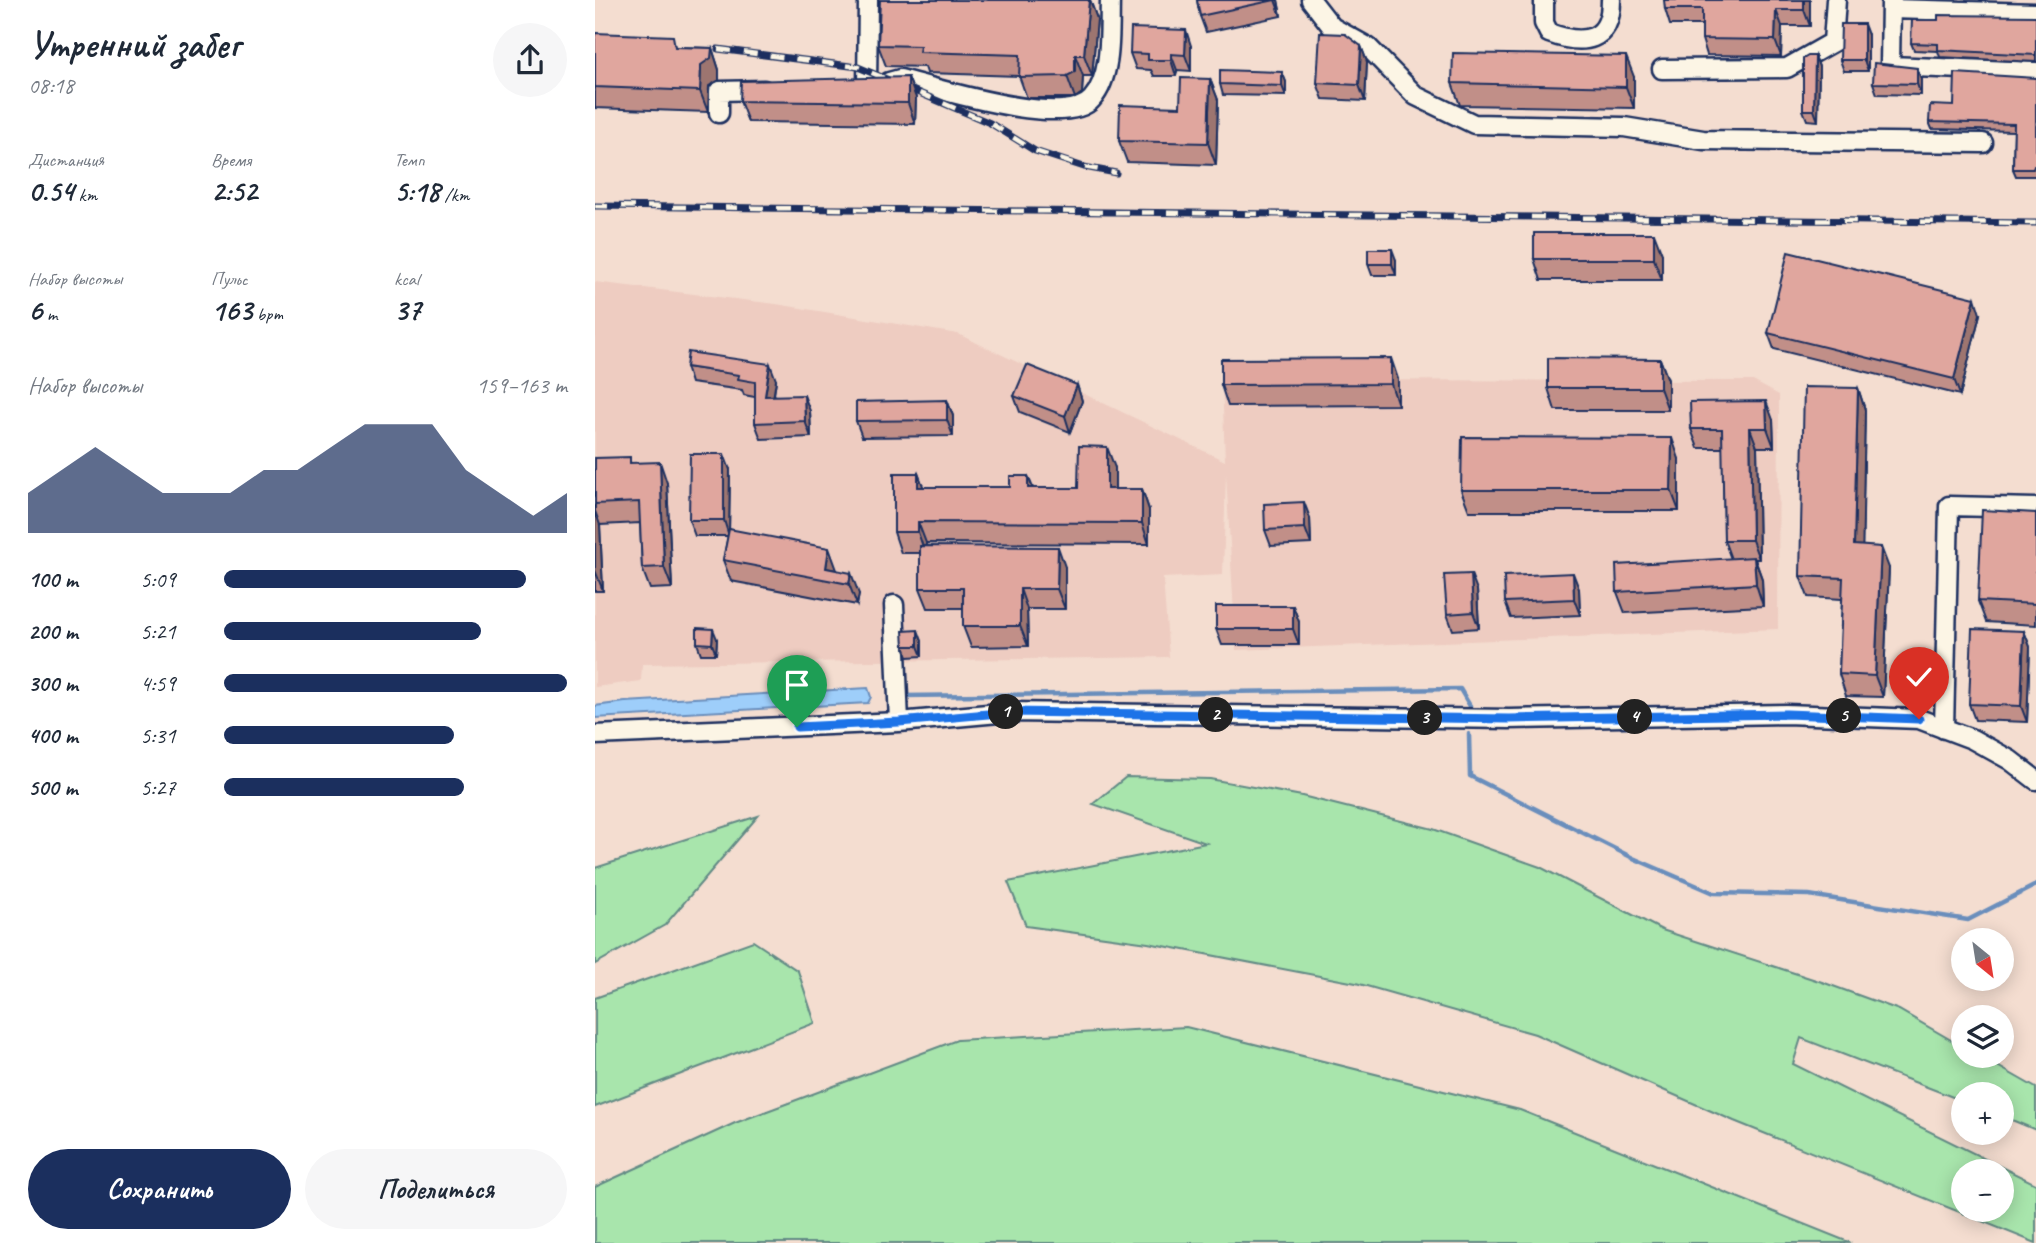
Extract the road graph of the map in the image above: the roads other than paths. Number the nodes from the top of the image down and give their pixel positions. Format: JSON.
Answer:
{"nodes":[{"id":1,"x":868,"y":0,"type":"edge"},
{"id":2,"x":1111,"y":0,"type":"edge"},
{"id":3,"x":1311,"y":0,"type":"edge"},
{"id":4,"x":1544,"y":0,"type":"edge"},
{"id":5,"x":1611,"y":0,"type":"edge"},
{"id":6,"x":1836,"y":0,"type":"edge"},
{"id":7,"x":1891,"y":5,"type":"edge"},
{"id":8,"x":2036,"y":13,"type":"edge"},
{"id":9,"x":1662,"y":69,"type":"dead end"},
{"id":10,"x":2036,"y":72,"type":"edge"},
{"id":11,"x":786,"y":90,"type":"edge"},
{"id":12,"x":719,"y":113,"type":"dead end"},
{"id":13,"x":1983,"y":143,"type":"dead end"},
{"id":14,"x":2036,"y":508,"type":"edge"},
{"id":15,"x":894,"y":606,"type":"dead end"},
{"id":16,"x":899,"y":722,"type":"junction"},
{"id":17,"x":1944,"y":729,"type":"junction"},
{"id":18,"x":595,"y":735,"type":"edge"},
{"id":19,"x":2036,"y":780,"type":"edge"}],
"edges":[{"from":1,"to":2,"type":"street"},
{"from":3,"to":13,"type":"street"},
{"from":4,"to":5,"type":"street"},
{"from":6,"to":9,"type":"street"},
{"from":7,"to":8,"type":"street"},
{"from":7,"to":10,"type":"street"},
{"from":11,"to":12,"type":"street"},
{"from":14,"to":17,"type":"street"},
{"from":15,"to":16,"type":"street"},
{"from":16,"to":17,"type":"street"},
{"from":16,"to":18,"type":"street"},
{"from":17,"to":19,"type":"street"}]}
